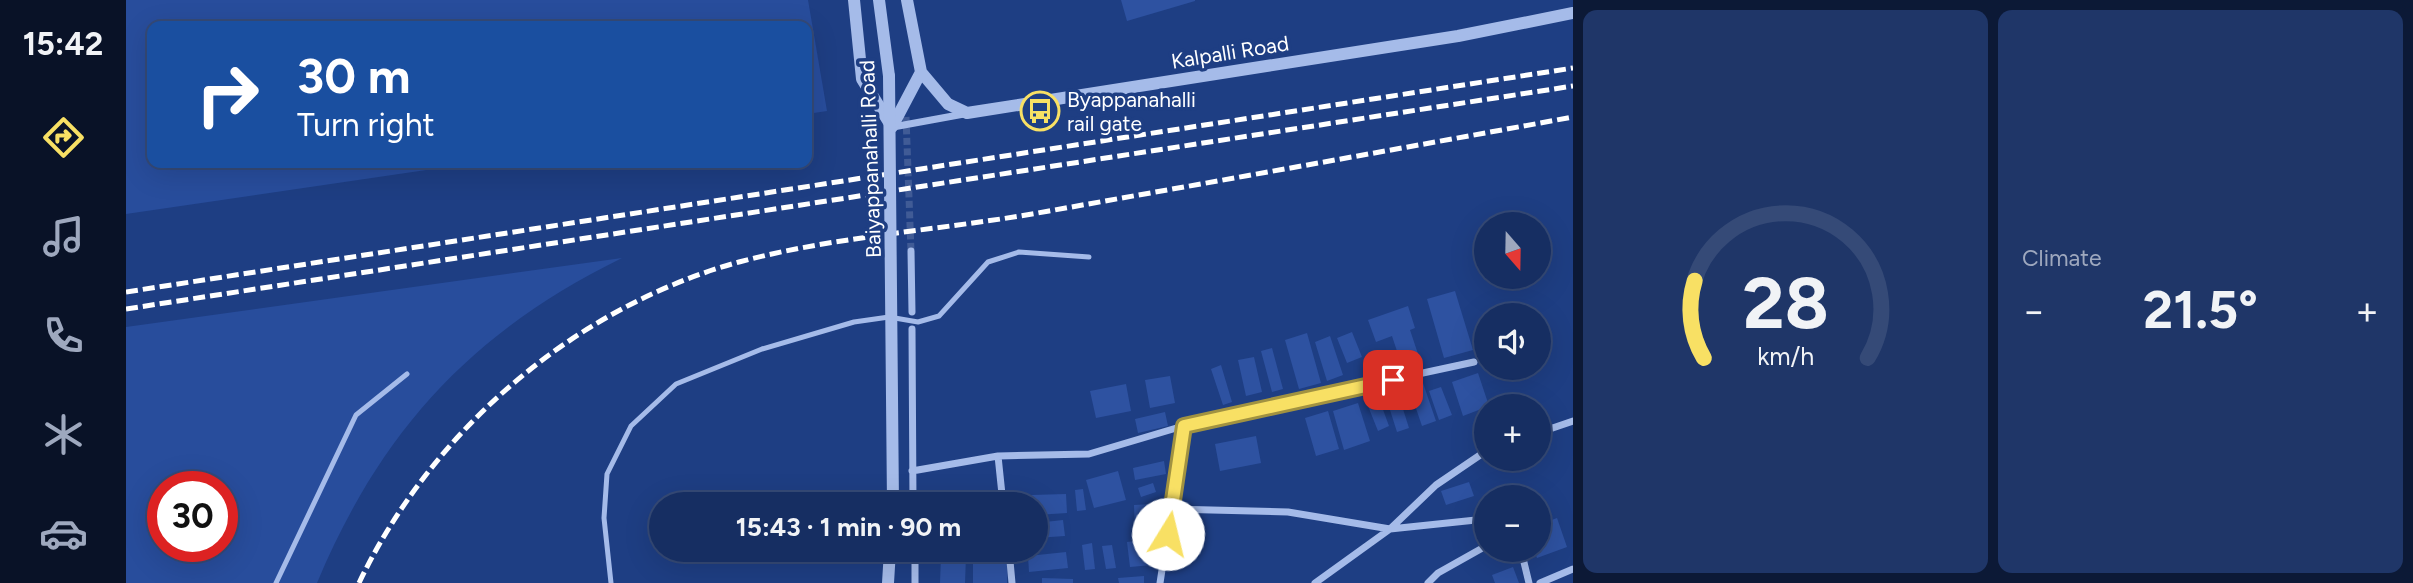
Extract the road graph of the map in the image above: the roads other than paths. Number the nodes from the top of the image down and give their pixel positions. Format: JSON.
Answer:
{"nodes":[{"id":1,"x":854,"y":0,"type":"edge"},
{"id":2,"x":879,"y":0,"type":"edge"},
{"id":3,"x":907,"y":0,"type":"edge"},
{"id":4,"x":1573,"y":13,"type":"edge"},
{"id":5,"x":921,"y":72,"type":"junction"},
{"id":6,"x":905,"y":102,"type":"junction"},
{"id":7,"x":967,"y":113,"type":"junction"},
{"id":8,"x":906,"y":117,"type":"tunnel mouth"},
{"id":9,"x":892,"y":127,"type":"junction"},
{"id":10,"x":911,"y":251,"type":"tunnel mouth"},
{"id":11,"x":1089,"y":257,"type":"dead end"},
{"id":12,"x":912,"y":312,"type":"dead end"},
{"id":13,"x":912,"y":329,"type":"dead end"},
{"id":14,"x":1474,"y":362,"type":"dead end"},
{"id":15,"x":407,"y":374,"type":"dead end"},
{"id":16,"x":1573,"y":421,"type":"edge"},
{"id":17,"x":1184,"y":426,"type":"junction"},
{"id":18,"x":1551,"y":429,"type":"edge"},
{"id":19,"x":998,"y":456,"type":"junction"},
{"id":20,"x":1474,"y":460,"type":"edge"},
{"id":21,"x":912,"y":471,"type":"junction"},
{"id":22,"x":893,"y":492,"type":"edge"},
{"id":23,"x":913,"y":492,"type":"edge"},
{"id":24,"x":1002,"y":492,"type":"edge"},
{"id":25,"x":1171,"y":509,"type":"junction"},
{"id":26,"x":1474,"y":520,"type":"edge"},
{"id":27,"x":1390,"y":529,"type":"junction"},
{"id":28,"x":1474,"y":552,"type":"edge"},
{"id":29,"x":889,"y":562,"type":"edge"},
{"id":30,"x":915,"y":562,"type":"edge"},
{"id":31,"x":1010,"y":562,"type":"edge"},
{"id":32,"x":1524,"y":562,"type":"edge"},
{"id":33,"x":1573,"y":569,"type":"edge"},
{"id":34,"x":276,"y":583,"type":"edge"},
{"id":35,"x":611,"y":583,"type":"edge"},
{"id":36,"x":888,"y":583,"type":"edge"},
{"id":37,"x":915,"y":583,"type":"edge"},
{"id":38,"x":1013,"y":583,"type":"edge"},
{"id":39,"x":1160,"y":583,"type":"edge"},
{"id":40,"x":1315,"y":583,"type":"edge"},
{"id":41,"x":1428,"y":583,"type":"edge"},
{"id":42,"x":1530,"y":583,"type":"edge"},
{"id":43,"x":1540,"y":583,"type":"edge"}],
"edges":[{"from":1,"to":9,"type":"street"},
{"from":2,"to":22,"type":"street","name":"Baiyappanahalli Road","bridge":true},
{"from":3,"to":5,"type":"street"},
{"from":4,"to":7,"type":"street","name":"Kalpalli Road"},
{"from":5,"to":6,"type":"street","name":"Baiyappanahalli Road"},
{"from":5,"to":7,"type":"street"},
{"from":6,"to":8,"type":"street"},
{"from":6,"to":9,"type":"street","name":"Baiyappanahalli Road"},
{"from":7,"to":9,"type":"street","name":"Kalpalli Road"},
{"from":10,"to":12,"type":"street"},
{"from":11,"to":35,"type":"lane"},
{"from":13,"to":21,"type":"street"},
{"from":14,"to":17,"type":"street"},
{"from":15,"to":34,"type":"lane"},
{"from":16,"to":18,"type":"street"},
{"from":17,"to":19,"type":"street"},
{"from":17,"to":25,"type":"street"},
{"from":19,"to":21,"type":"street"},
{"from":19,"to":24,"type":"street"},
{"from":20,"to":27,"type":"street"},
{"from":21,"to":23,"type":"street"},
{"from":25,"to":27,"type":"street"},
{"from":25,"to":39,"type":"street"},
{"from":26,"to":27,"type":"street"},
{"from":27,"to":40,"type":"street"},
{"from":28,"to":41,"type":"street"},
{"from":29,"to":36,"type":"street"},
{"from":30,"to":37,"type":"street"},
{"from":31,"to":38,"type":"street"},
{"from":32,"to":42,"type":"street"},
{"from":33,"to":43,"type":"street"}]}
